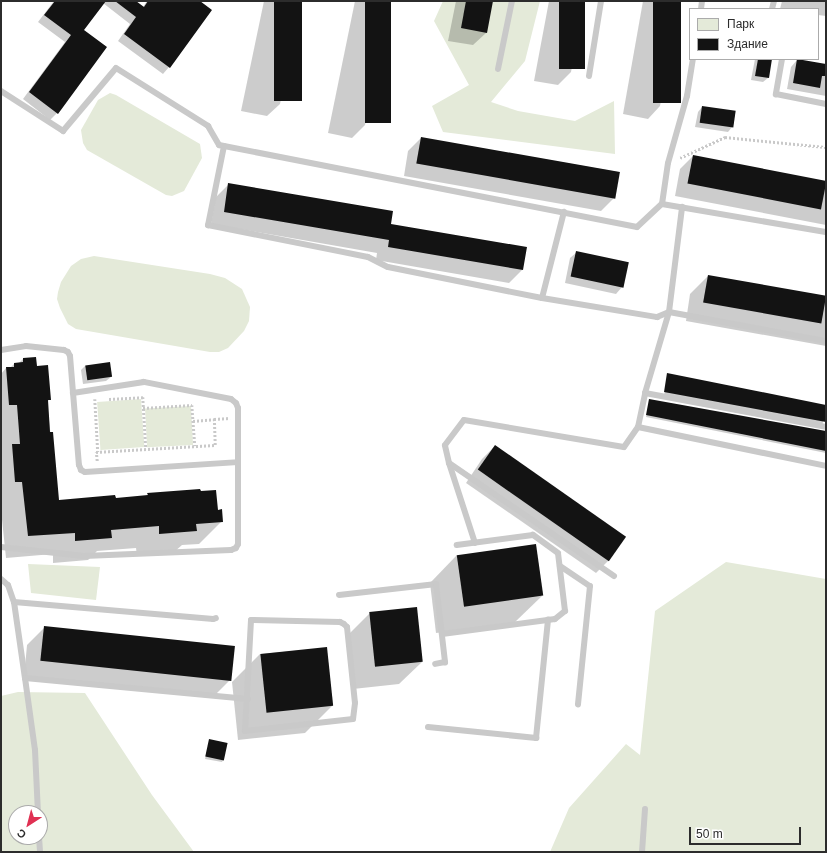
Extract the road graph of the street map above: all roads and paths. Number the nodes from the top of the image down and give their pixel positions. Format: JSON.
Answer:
{"nodes":[{"id":1,"x":512,"y":1,"type":"edge"},
{"id":2,"x":601,"y":1,"type":"edge"},
{"id":3,"x":693,"y":60,"type":"edge"},
{"id":4,"x":782,"y":60,"type":"edge"},
{"id":5,"x":498,"y":69,"type":"dead end"},
{"id":6,"x":589,"y":76,"type":"dead end"},
{"id":7,"x":1,"y":91,"type":"edge"},
{"id":8,"x":826,"y":104,"type":"edge"},
{"id":9,"x":224,"y":146,"type":"junction"},
{"id":10,"x":826,"y":147,"type":"edge"},
{"id":11,"x":668,"y":163,"type":"junction"},
{"id":12,"x":662,"y":204,"type":"junction"},
{"id":13,"x":682,"y":207,"type":"junction"},
{"id":14,"x":564,"y":212,"type":"junction"},
{"id":15,"x":826,"y":232,"type":"edge"},
{"id":16,"x":542,"y":298,"type":"junction"},
{"id":17,"x":668,"y":312,"type":"junction"},
{"id":18,"x":826,"y":341,"type":"edge"},
{"id":19,"x":1,"y":350,"type":"edge"},
{"id":20,"x":94,"y":390,"type":"junction"},
{"id":21,"x":73,"y":393,"type":"junction"},
{"id":22,"x":645,"y":393,"type":"junction"},
{"id":23,"x":95,"y":400,"type":"junction"},
{"id":24,"x":143,"y":408,"type":"junction"},
{"id":25,"x":238,"y":418,"type":"junction"},
{"id":26,"x":214,"y":419,"type":"junction"},
{"id":27,"x":193,"y":421,"type":"junction"},
{"id":28,"x":638,"y":427,"type":"junction"},
{"id":29,"x":826,"y":427,"type":"edge"},
{"id":30,"x":195,"y":446,"type":"junction"},
{"id":31,"x":146,"y":449,"type":"junction"},
{"id":32,"x":98,"y":452,"type":"junction"},
{"id":33,"x":238,"y":462,"type":"junction"},
{"id":34,"x":449,"y":463,"type":"junction"},
{"id":35,"x":826,"y":466,"type":"edge"},
{"id":36,"x":98,"y":471,"type":"junction"},
{"id":37,"x":475,"y":543,"type":"junction"},
{"id":38,"x":457,"y":545,"type":"dead end"},
{"id":39,"x":1,"y":547,"type":"edge"},
{"id":40,"x":560,"y":566,"type":"junction"},
{"id":41,"x":614,"y":576,"type":"dead end"},
{"id":42,"x":1,"y":579,"type":"edge"},
{"id":43,"x":339,"y":595,"type":"dead end"},
{"id":44,"x":14,"y":602,"type":"junction"},
{"id":45,"x":216,"y":618,"type":"dead end"},
{"id":46,"x":548,"y":620,"type":"junction"},
{"id":47,"x":442,"y":634,"type":"junction"},
{"id":48,"x":435,"y":664,"type":"dead end"},
{"id":49,"x":25,"y":678,"type":"junction"},
{"id":50,"x":248,"y":699,"type":"junction"},
{"id":51,"x":578,"y":704,"type":"dead end"},
{"id":52,"x":428,"y":726,"type":"dead end"},
{"id":53,"x":38,"y":805,"type":"edge"},
{"id":54,"x":645,"y":810,"type":"dead end"},
{"id":55,"x":642,"y":852,"type":"edge"}],
"edges":[{"from":1,"to":5,"type":"lane"},
{"from":2,"to":6,"type":"lane"},
{"from":3,"to":11,"type":"lane"},
{"from":4,"to":8,"type":"lane"},
{"from":7,"to":9,"type":"lane"},
{"from":9,"to":14,"type":"lane"},
{"from":9,"to":16,"type":"lane"},
{"from":10,"to":11,"type":"path"},
{"from":11,"to":12,"type":"lane"},
{"from":12,"to":13,"type":"lane"},
{"from":12,"to":14,"type":"lane"},
{"from":13,"to":15,"type":"lane"},
{"from":13,"to":17,"type":"lane"},
{"from":14,"to":16,"type":"lane"},
{"from":16,"to":17,"type":"lane"},
{"from":17,"to":18,"type":"lane"},
{"from":17,"to":22,"type":"lane"},
{"from":19,"to":21,"type":"lane"},
{"from":20,"to":21,"type":"lane"},
{"from":20,"to":23,"type":"path"},
{"from":20,"to":25,"type":"lane"},
{"from":21,"to":36,"type":"lane"},
{"from":22,"to":28,"type":"lane"},
{"from":22,"to":29,"type":"lane"},
{"from":23,"to":24,"type":"path"},
{"from":23,"to":32,"type":"path"},
{"from":24,"to":27,"type":"path"},
{"from":24,"to":31,"type":"path"},
{"from":25,"to":26,"type":"path"},
{"from":25,"to":33,"type":"lane"},
{"from":26,"to":27,"type":"path"},
{"from":26,"to":30,"type":"path"},
{"from":27,"to":30,"type":"path"},
{"from":28,"to":34,"type":"lane"},
{"from":28,"to":35,"type":"lane"},
{"from":30,"to":31,"type":"path"},
{"from":31,"to":32,"type":"path"},
{"from":32,"to":36,"type":"path"},
{"from":33,"to":36,"type":"lane"},
{"from":33,"to":39,"type":"lane"},
{"from":34,"to":37,"type":"lane"},
{"from":34,"to":41,"type":"lane"},
{"from":37,"to":38,"type":"lane"},
{"from":37,"to":40,"type":"lane"},
{"from":40,"to":46,"type":"lane"},
{"from":40,"to":51,"type":"lane"},
{"from":42,"to":44,"type":"lane"},
{"from":43,"to":47,"type":"lane"},
{"from":44,"to":45,"type":"lane"},
{"from":44,"to":49,"type":"lane"},
{"from":46,"to":47,"type":"lane"},
{"from":46,"to":52,"type":"lane"},
{"from":47,"to":48,"type":"lane"},
{"from":49,"to":50,"type":"lane"},
{"from":49,"to":53,"type":"lane"},
{"from":50,"to":50,"type":"lane"},
{"from":54,"to":55,"type":"lane"}]}
